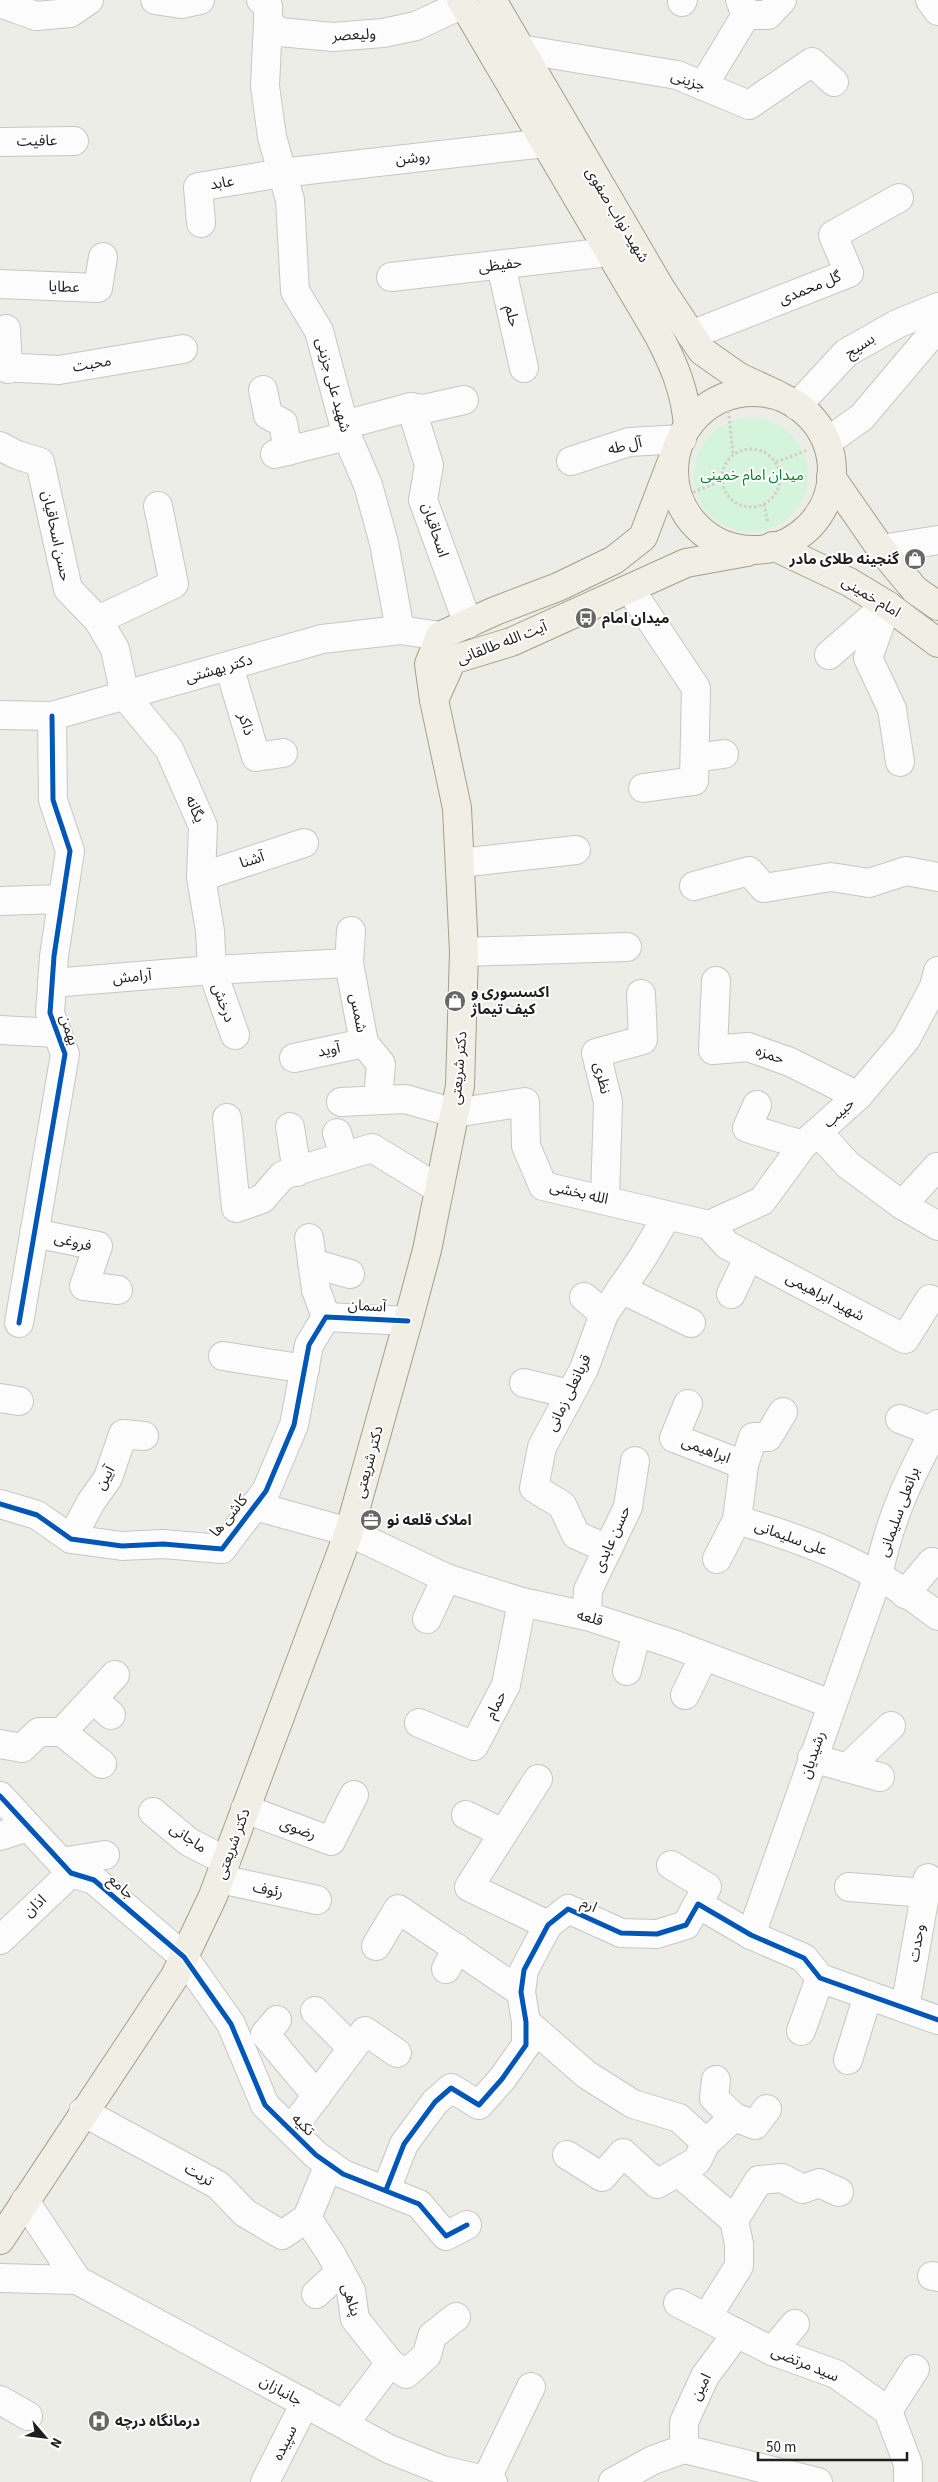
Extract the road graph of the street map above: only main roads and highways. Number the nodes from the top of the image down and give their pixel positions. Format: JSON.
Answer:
{"nodes":[{"id":1,"x":492,"y":0,"type":"edge"},
{"id":2,"x":462,"y":2,"type":"edge"},
{"id":3,"x":787,"y":400,"type":"junction"},
{"id":4,"x":682,"y":437,"type":"junction"},
{"id":5,"x":831,"y":476,"type":"junction"},
{"id":6,"x":766,"y":548,"type":"junction"},
{"id":7,"x":938,"y":606,"type":"edge"},
{"id":8,"x":938,"y":643,"type":"edge"},
{"id":9,"x":434,"y":700,"type":"junction"},
{"id":10,"x":0,"y":2239,"type":"edge"}],
"edges":[{"from":1,"to":3,"type":"main road","name":"شهید نواب صفوی"},
{"from":2,"to":4,"type":"main road","name":"شهید نواب صفوی"},
{"from":3,"to":4,"type":"main road"},
{"from":3,"to":5,"type":"main road"},
{"from":4,"to":6,"type":"main road"},
{"from":4,"to":9,"type":"main road","name":"آیت الله طالقانی"},
{"from":5,"to":6,"type":"main road"},
{"from":5,"to":7,"type":"main road","name":"امام خمینی"},
{"from":6,"to":8,"type":"main road","name":"امام خمینی"},
{"from":6,"to":9,"type":"main road","name":"آیت الله طالقانی"},
{"from":9,"to":10,"type":"main road","name":"دکتر شریعتی"}]}
